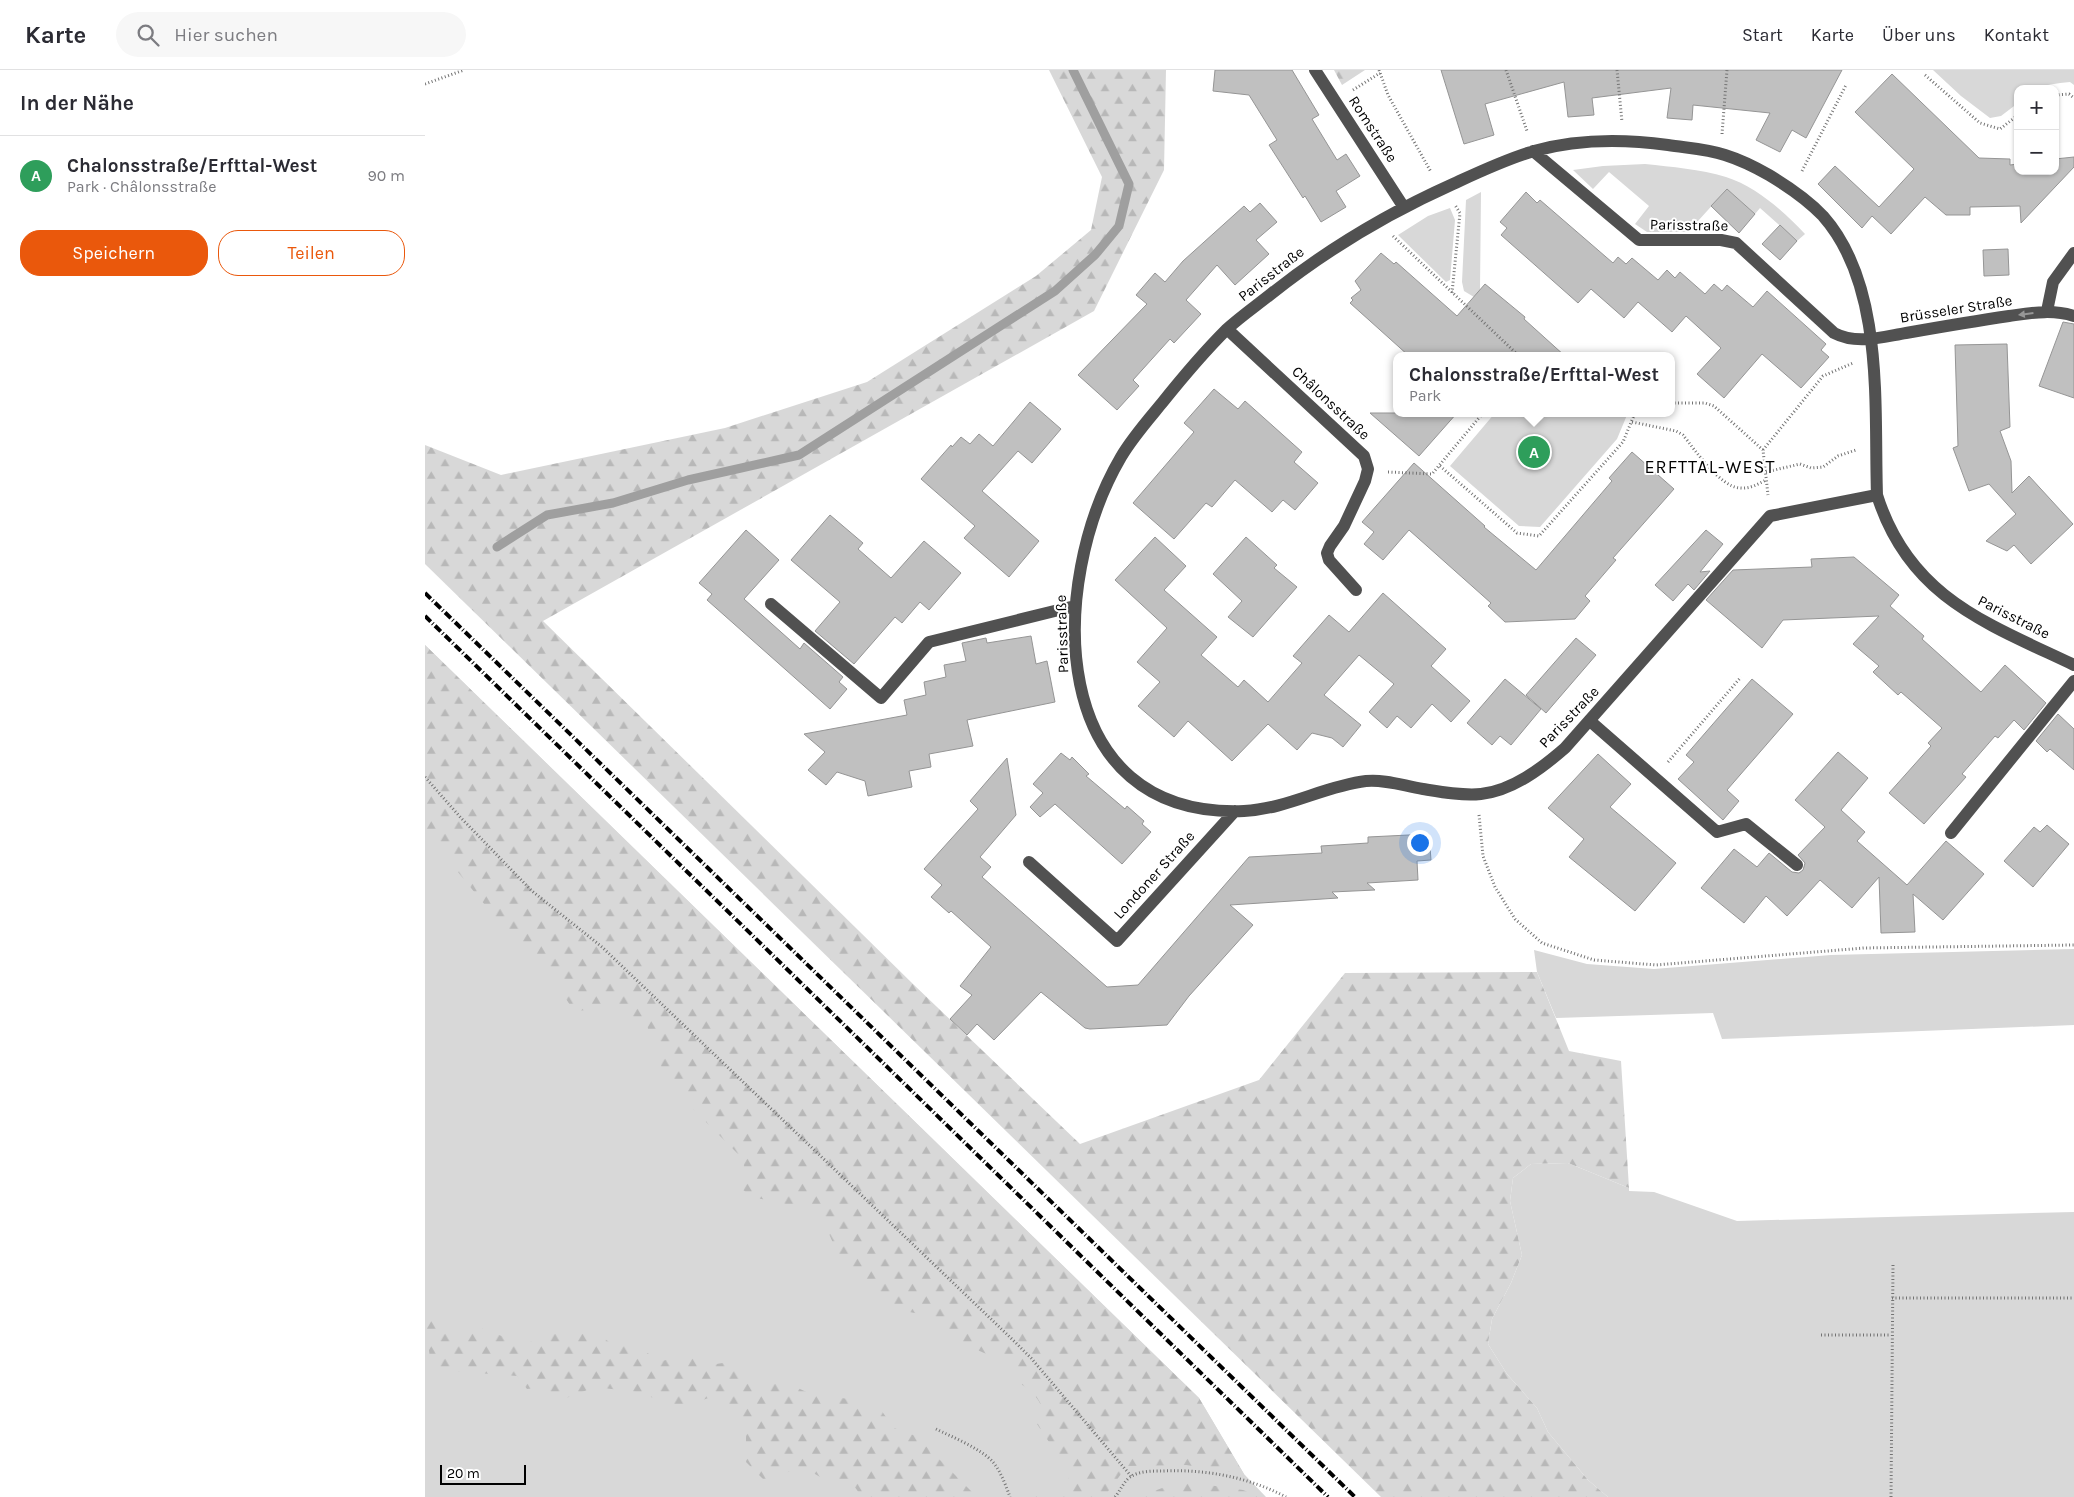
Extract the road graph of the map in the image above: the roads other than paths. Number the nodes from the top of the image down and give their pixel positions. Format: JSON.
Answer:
{"nodes":[{"id":1,"x":1315,"y":70,"type":"edge"},
{"id":2,"x":1533,"y":151,"type":"junction"},
{"id":3,"x":1403,"y":206,"type":"junction"},
{"id":4,"x":2074,"y":253,"type":"edge"},
{"id":5,"x":2047,"y":312,"type":"junction"},
{"id":6,"x":2074,"y":316,"type":"edge"},
{"id":7,"x":1227,"y":329,"type":"junction"},
{"id":8,"x":1871,"y":340,"type":"junction"},
{"id":9,"x":1877,"y":496,"type":"junction"},
{"id":10,"x":1356,"y":590,"type":"dead end"},
{"id":11,"x":771,"y":604,"type":"dead end"},
{"id":12,"x":1075,"y":606,"type":"junction"},
{"id":13,"x":2074,"y":665,"type":"edge"},
{"id":14,"x":2074,"y":681,"type":"edge"},
{"id":15,"x":1590,"y":721,"type":"junction"},
{"id":16,"x":1235,"y":811,"type":"junction"},
{"id":17,"x":1951,"y":833,"type":"dead end"},
{"id":18,"x":1029,"y":862,"type":"dead end"},
{"id":19,"x":1797,"y":865,"type":"dead end"}],
"edges":[{"from":1,"to":3,"type":"street","name":"Romstraße"},
{"from":2,"to":3,"type":"street","name":"Parisstraße"},
{"from":2,"to":8,"type":"street","name":"Parisstraße"},
{"from":2,"to":8,"type":"street","name":"Parisstraße"},
{"from":3,"to":7,"type":"street","name":"Parisstraße"},
{"from":4,"to":5,"type":"street"},
{"from":5,"to":6,"type":"street","name":"Brüsseler Straße"},
{"from":5,"to":8,"type":"street","name":"Brüsseler Straße","one_way":true},
{"from":7,"to":10,"type":"street","name":"Châlonsstraße"},
{"from":7,"to":12,"type":"street","name":"Parisstraße"},
{"from":8,"to":9,"type":"street","name":"Parisstraße"},
{"from":9,"to":13,"type":"street","name":"Parisstraße"},
{"from":9,"to":15,"type":"street","name":"Parisstraße"},
{"from":11,"to":12,"type":"street"},
{"from":12,"to":16,"type":"street","name":"Parisstraße"},
{"from":14,"to":17,"type":"street"},
{"from":15,"to":16,"type":"street","name":"Parisstraße"},
{"from":15,"to":19,"type":"street"},
{"from":16,"to":18,"type":"street","name":"Londoner Straße"}]}
